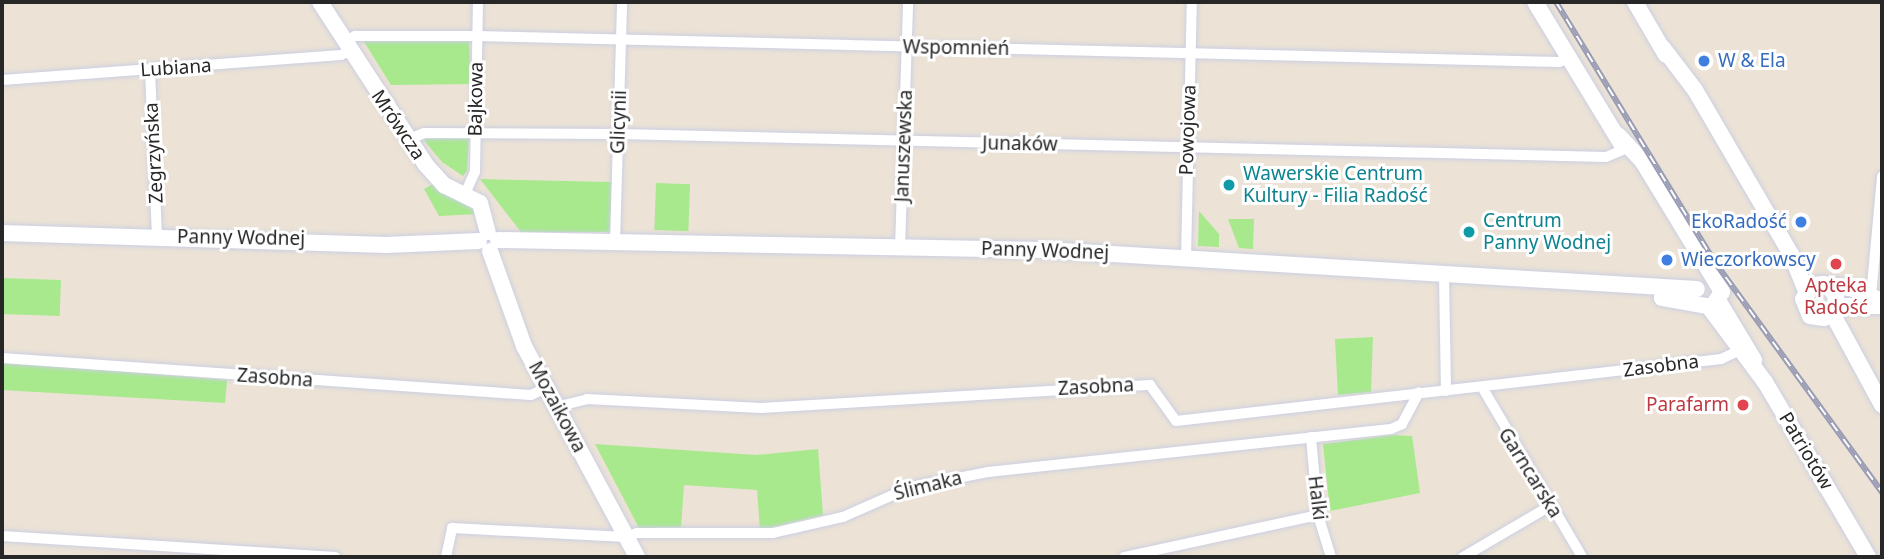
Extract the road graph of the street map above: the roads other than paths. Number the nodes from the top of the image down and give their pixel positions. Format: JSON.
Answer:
{"nodes":[{"id":1,"x":320,"y":2,"type":"edge"},
{"id":2,"x":478,"y":2,"type":"edge"},
{"id":3,"x":622,"y":2,"type":"edge"},
{"id":4,"x":908,"y":2,"type":"edge"},
{"id":5,"x":1192,"y":2,"type":"edge"},
{"id":6,"x":1535,"y":2,"type":"edge"},
{"id":7,"x":1635,"y":2,"type":"edge"},
{"id":8,"x":477,"y":36,"type":"junction"},
{"id":9,"x":621,"y":41,"type":"junction"},
{"id":10,"x":347,"y":46,"type":"junction"},
{"id":11,"x":907,"y":47,"type":"junction"},
{"id":12,"x":1190,"y":53,"type":"junction"},
{"id":13,"x":1569,"y":58,"type":"junction"},
{"id":14,"x":150,"y":70,"type":"junction"},
{"id":15,"x":2,"y":79,"type":"edge"},
{"id":16,"x":475,"y":133,"type":"junction"},
{"id":17,"x":619,"y":134,"type":"junction"},
{"id":18,"x":407,"y":139,"type":"junction"},
{"id":19,"x":905,"y":141,"type":"junction"},
{"id":20,"x":1187,"y":148,"type":"junction"},
{"id":21,"x":1628,"y":149,"type":"junction"},
{"id":22,"x":1882,"y":177,"type":"edge"},
{"id":23,"x":465,"y":194,"type":"junction"},
{"id":24,"x":2,"y":233,"type":"edge"},
{"id":25,"x":157,"y":236,"type":"junction"},
{"id":26,"x":489,"y":241,"type":"junction"},
{"id":27,"x":615,"y":242,"type":"junction"},
{"id":28,"x":900,"y":247,"type":"junction"},
{"id":29,"x":1186,"y":258,"type":"junction"},
{"id":30,"x":1444,"y":276,"type":"junction"},
{"id":31,"x":1817,"y":287,"type":"junction"},
{"id":32,"x":1706,"y":294,"type":"junction"},
{"id":33,"x":1879,"y":301,"type":"edge"},
{"id":34,"x":1830,"y":312,"type":"junction"},
{"id":35,"x":1738,"y":351,"type":"junction"},
{"id":36,"x":2,"y":358,"type":"edge"},
{"id":37,"x":1758,"y":372,"type":"junction"},
{"id":38,"x":1482,"y":387,"type":"junction"},
{"id":39,"x":546,"y":388,"type":"junction"},
{"id":40,"x":1446,"y":391,"type":"junction"},
{"id":41,"x":1419,"y":392,"type":"junction"},
{"id":42,"x":1882,"y":405,"type":"edge"},
{"id":43,"x":556,"y":407,"type":"junction"},
{"id":44,"x":1311,"y":437,"type":"junction"},
{"id":45,"x":1550,"y":506,"type":"junction"},
{"id":46,"x":1318,"y":515,"type":"junction"},
{"id":47,"x":1853,"y":530,"type":"junction"},
{"id":48,"x":2,"y":536,"type":"edge"},
{"id":49,"x":626,"y":537,"type":"junction"},
{"id":50,"x":335,"y":557,"type":"edge"},
{"id":51,"x":446,"y":557,"type":"edge"},
{"id":52,"x":637,"y":557,"type":"edge"},
{"id":53,"x":1124,"y":557,"type":"edge"},
{"id":54,"x":1331,"y":557,"type":"edge"},
{"id":55,"x":1463,"y":557,"type":"edge"},
{"id":56,"x":1582,"y":557,"type":"edge"},
{"id":57,"x":1868,"y":557,"type":"edge"},
{"id":58,"x":1876,"y":557,"type":"edge"}],
"edges":[{"from":1,"to":10,"type":"street","name":"Mrówcza"},
{"from":2,"to":8,"type":"street","name":"Bajkowa"},
{"from":3,"to":9,"type":"street","name":"Glicynii"},
{"from":4,"to":11,"type":"street","name":"Januszewska"},
{"from":5,"to":12,"type":"street","name":"Powojowa"},
{"from":6,"to":13,"type":"street","name":"Patriotów"},
{"from":7,"to":31,"type":"street"},
{"from":8,"to":9,"type":"street","name":"Wspomnień"},
{"from":8,"to":10,"type":"street","name":"Wspomnień"},
{"from":8,"to":16,"type":"street","name":"Bajkowa"},
{"from":9,"to":11,"type":"street","name":"Wspomnień"},
{"from":9,"to":17,"type":"street","name":"Glicynii"},
{"from":10,"to":14,"type":"street","name":"Lubiana"},
{"from":10,"to":18,"type":"street","name":"Mrówcza"},
{"from":11,"to":12,"type":"street","name":"Wspomnień"},
{"from":11,"to":19,"type":"street","name":"Januszewska"},
{"from":12,"to":13,"type":"street","name":"Wspomnień"},
{"from":12,"to":20,"type":"street","name":"Powojowa"},
{"from":13,"to":21,"type":"street","name":"Patriotów"},
{"from":14,"to":15,"type":"street","name":"Lubiana"},
{"from":14,"to":25,"type":"street","name":"Zegrzyńska"},
{"from":16,"to":17,"type":"street","name":"Junaków"},
{"from":16,"to":18,"type":"street","name":"Junaków"},
{"from":16,"to":23,"type":"street","name":"Bajkowa"},
{"from":17,"to":19,"type":"street","name":"Junaków"},
{"from":17,"to":27,"type":"street","name":"Glicynii"},
{"from":18,"to":23,"type":"street","name":"Mrówcza"},
{"from":19,"to":20,"type":"street","name":"Junaków"},
{"from":19,"to":28,"type":"street","name":"Januszewska"},
{"from":20,"to":21,"type":"street","name":"Junaków"},
{"from":20,"to":29,"type":"street","name":"Powojowa"},
{"from":21,"to":32,"type":"street","name":"Patriotów"},
{"from":22,"to":33,"type":"street"},
{"from":23,"to":26,"type":"street","name":"Mrówcza"},
{"from":24,"to":25,"type":"street","name":"Panny Wodnej"},
{"from":25,"to":26,"type":"street","name":"Panny Wodnej"},
{"from":26,"to":27,"type":"street","name":"Panny Wodnej"},
{"from":26,"to":39,"type":"street","name":"Mozaikowa"},
{"from":27,"to":28,"type":"street","name":"Panny Wodnej"},
{"from":28,"to":29,"type":"street","name":"Panny Wodnej"},
{"from":29,"to":30,"type":"street","name":"Panny Wodnej"},
{"from":30,"to":32,"type":"street","name":"Panny Wodnej"},
{"from":30,"to":40,"type":"street"},
{"from":31,"to":33,"type":"street"},
{"from":31,"to":34,"type":"street"},
{"from":31,"to":34,"type":"street"},
{"from":32,"to":35,"type":"street","name":"Patriotów"},
{"from":32,"to":37,"type":"street","name":"Patriotów"},
{"from":33,"to":34,"type":"street"},
{"from":34,"to":42,"type":"street"},
{"from":35,"to":37,"type":"street","name":"Patriotów"},
{"from":35,"to":38,"type":"street","name":"Zasobna"},
{"from":36,"to":39,"type":"street","name":"Zasobna"},
{"from":37,"to":47,"type":"street","name":"Patriotów"},
{"from":38,"to":40,"type":"street","name":"Zasobna"},
{"from":38,"to":45,"type":"street","name":"Garncarska"},
{"from":39,"to":43,"type":"street","name":"Mozaikowa"},
{"from":40,"to":41,"type":"street","name":"Zasobna"},
{"from":41,"to":43,"type":"street","name":"Zasobna"},
{"from":41,"to":44,"type":"street","name":"Ślimaka"},
{"from":43,"to":49,"type":"street","name":"Mozaikowa"},
{"from":44,"to":46,"type":"street","name":"Halki"},
{"from":44,"to":49,"type":"street","name":"Ślimaka"},
{"from":45,"to":55,"type":"street"},
{"from":45,"to":56,"type":"street","name":"Garncarska"},
{"from":46,"to":53,"type":"street"},
{"from":46,"to":54,"type":"street","name":"Halki"},
{"from":47,"to":57,"type":"street","name":"Patriotów"},
{"from":47,"to":58,"type":"street","name":"Patriotów"},
{"from":48,"to":50,"type":"street"},
{"from":49,"to":51,"type":"street","name":"Ślimaka"},
{"from":49,"to":52,"type":"street","name":"Mozaikowa"}]}
